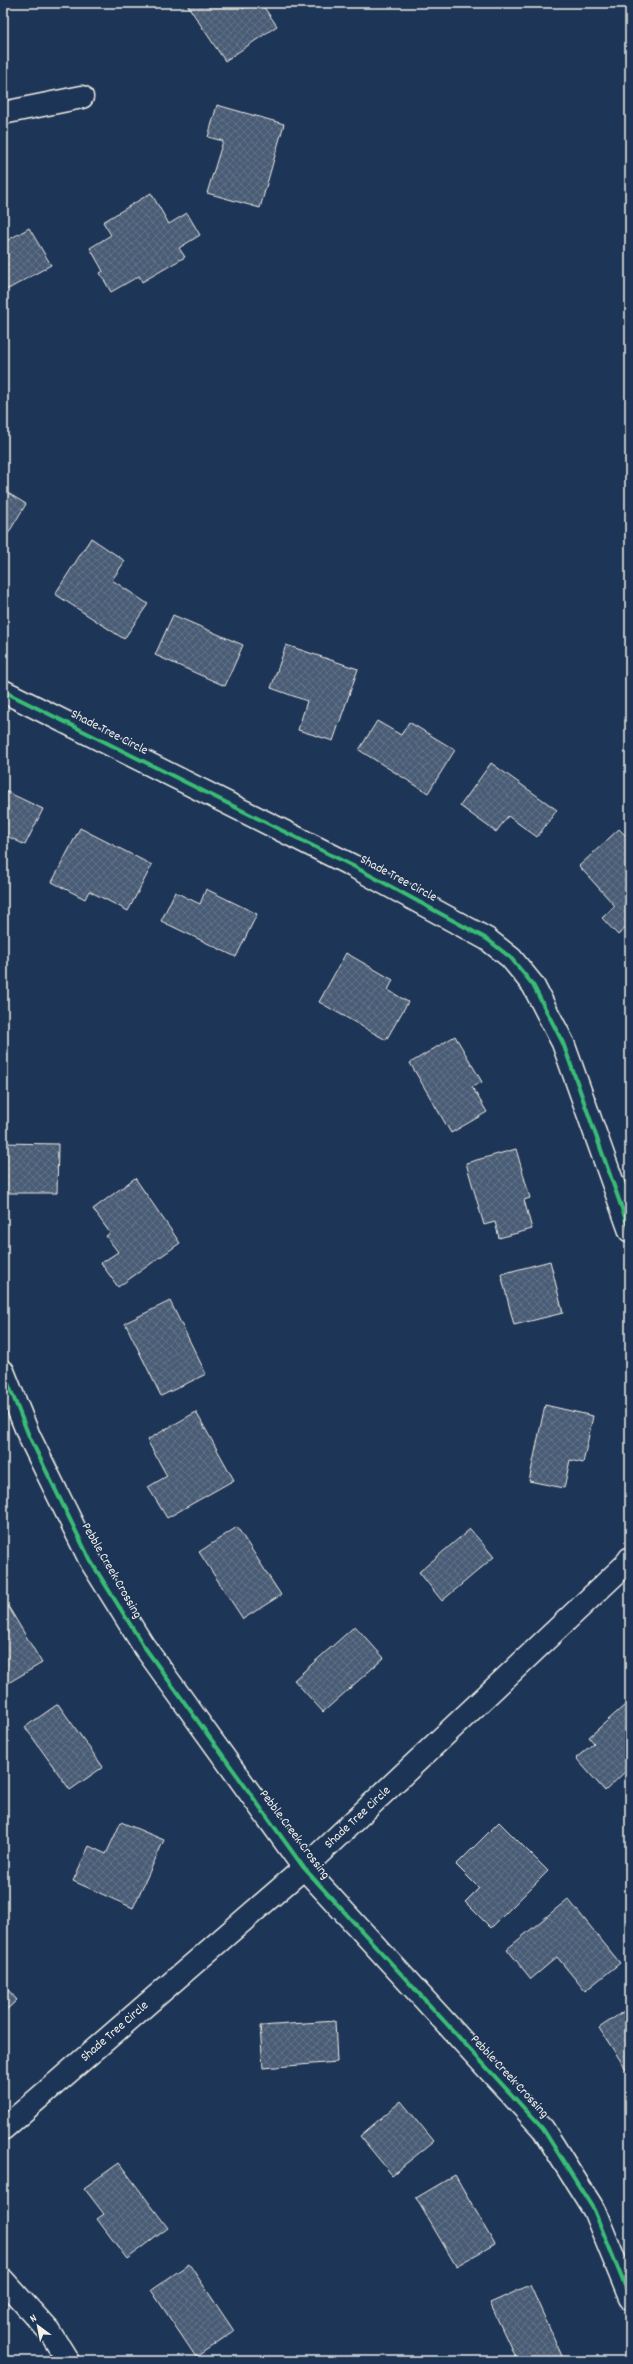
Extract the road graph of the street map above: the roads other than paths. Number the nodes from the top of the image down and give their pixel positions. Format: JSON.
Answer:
{"nodes":[{"id":1,"x":82,"y":98,"type":"dead end"},
{"id":2,"x":3,"y":113,"type":"edge"},
{"id":3,"x":3,"y":691,"type":"edge"},
{"id":4,"x":630,"y":1231,"type":"edge"},
{"id":5,"x":3,"y":1371,"type":"edge"},
{"id":6,"x":630,"y":1558,"type":"edge"},
{"id":7,"x":304,"y":1868,"type":"junction"},
{"id":8,"x":3,"y":2129,"type":"edge"},
{"id":9,"x":3,"y":2280,"type":"edge"},
{"id":10,"x":630,"y":2298,"type":"edge"},
{"id":11,"x":68,"y":2361,"type":"edge"}],
"edges":[{"from":1,"to":2,"type":"street"},
{"from":3,"to":4,"type":"street","name":"Shade Tree Circle"},
{"from":5,"to":7,"type":"street","name":"Pebble Creek Crossing"},
{"from":6,"to":7,"type":"street","name":"Shade Tree Circle"},
{"from":7,"to":8,"type":"street","name":"Shade Tree Circle"},
{"from":7,"to":10,"type":"street","name":"Pebble Creek Crossing"},
{"from":9,"to":11,"type":"street"}]}
